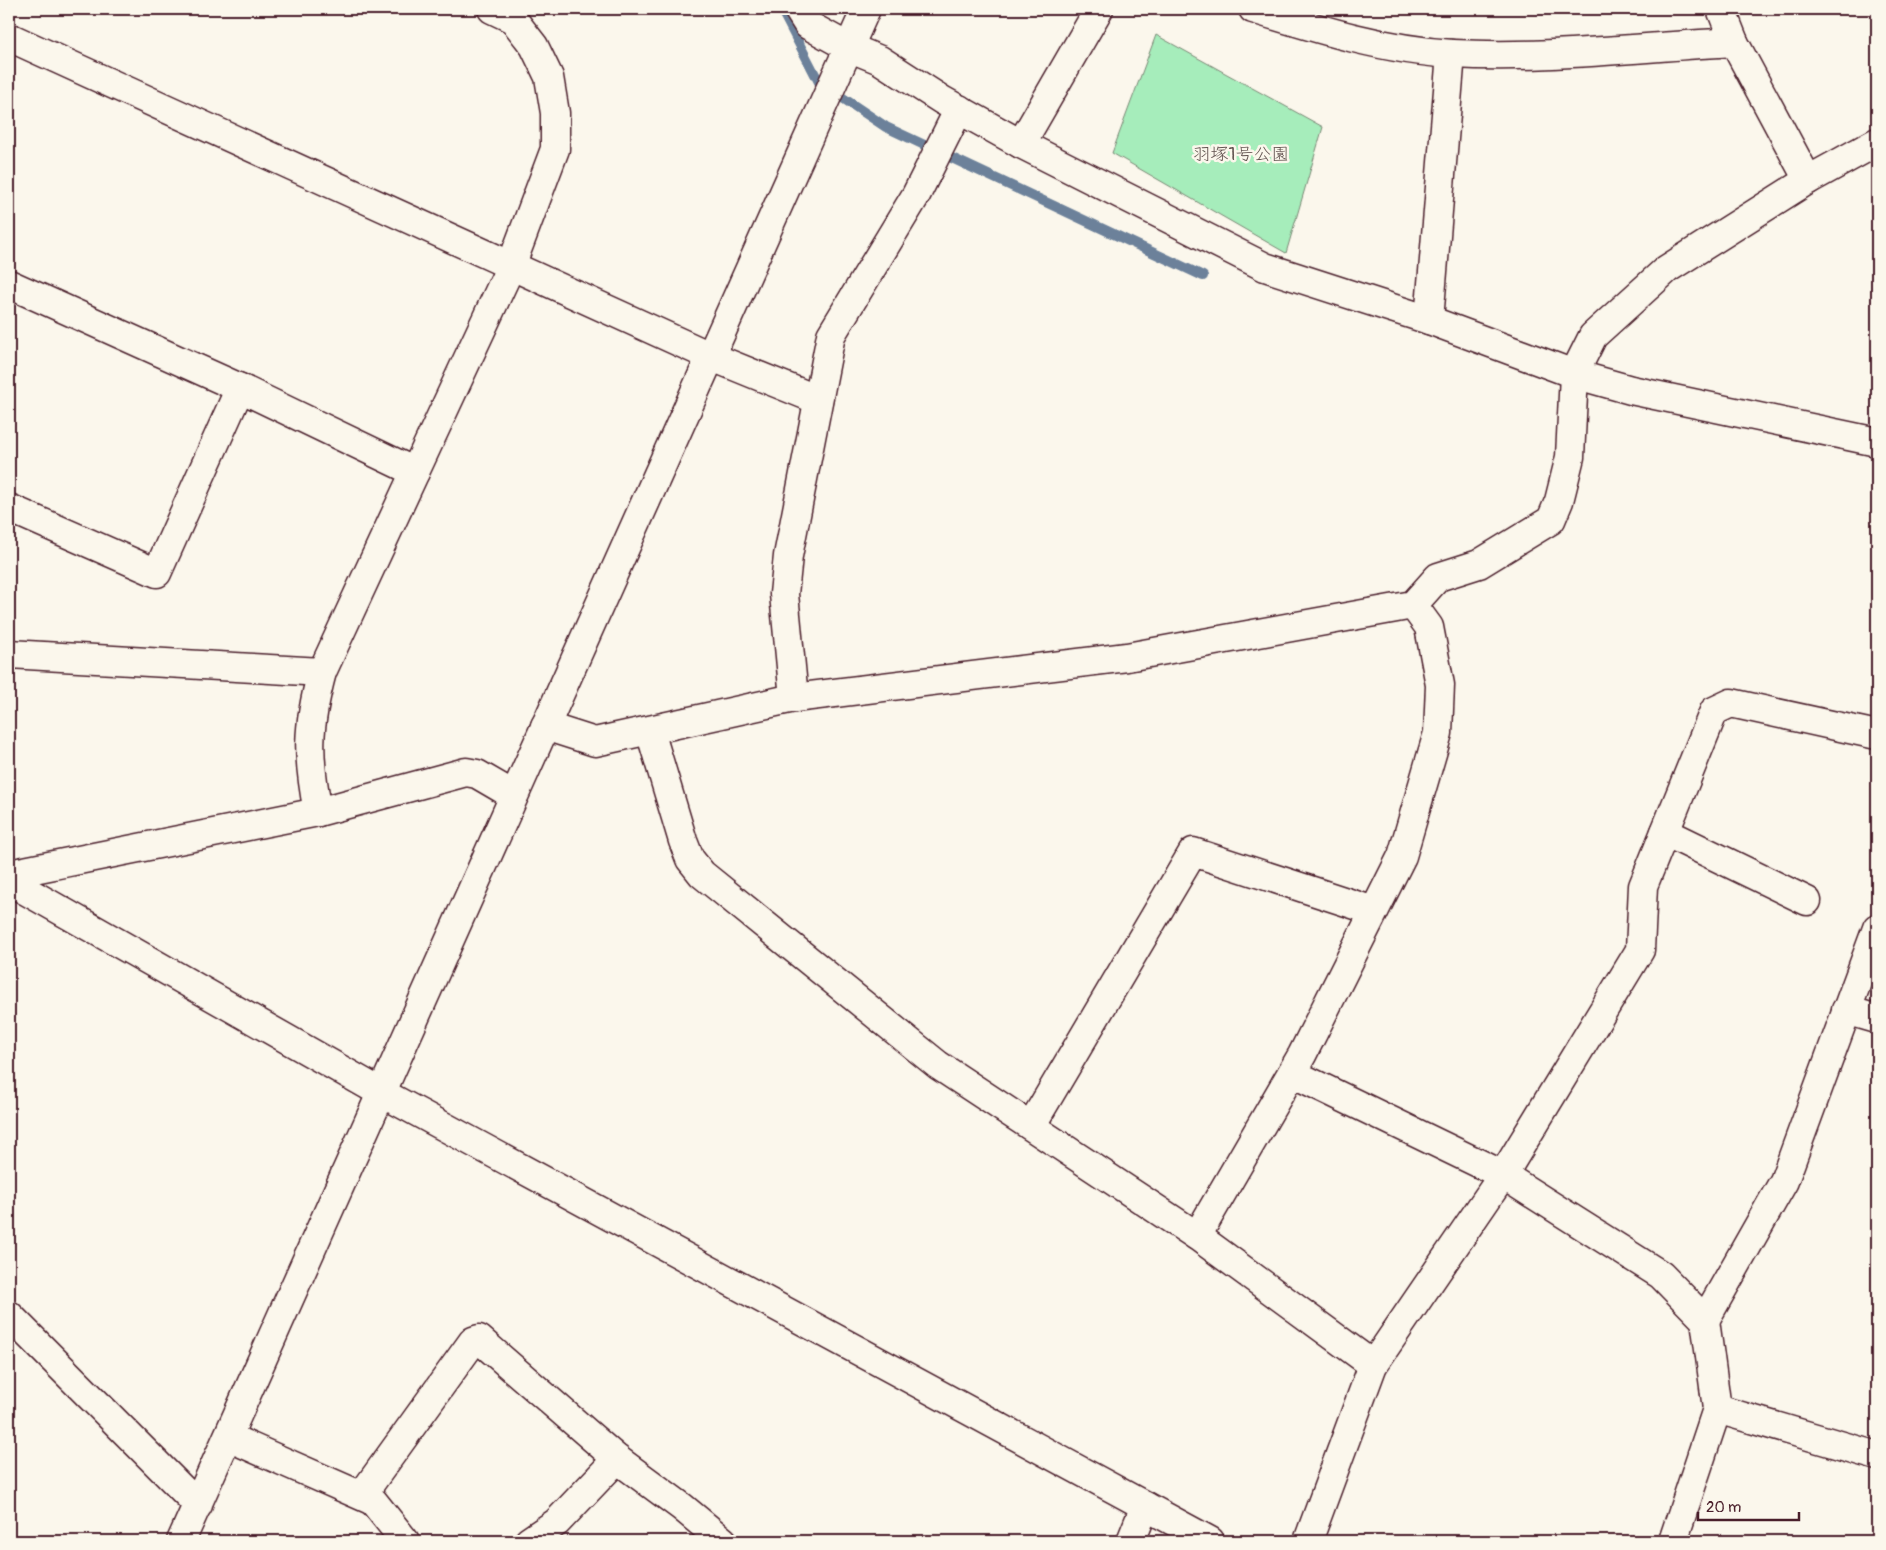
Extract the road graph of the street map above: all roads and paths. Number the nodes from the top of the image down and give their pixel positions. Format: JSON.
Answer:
{"nodes":[{"id":1,"x":492,"y":9,"type":"edge"},
{"id":2,"x":798,"y":9,"type":"edge"},
{"id":3,"x":866,"y":9,"type":"edge"},
{"id":4,"x":1099,"y":9,"type":"edge"},
{"id":5,"x":1253,"y":9,"type":"edge"},
{"id":6,"x":1720,"y":9,"type":"edge"},
{"id":7,"x":9,"y":37,"type":"edge"},
{"id":8,"x":1734,"y":42,"type":"junction"},
{"id":9,"x":848,"y":47,"type":"junction"},
{"id":10,"x":1451,"y":54,"type":"junction"},
{"id":11,"x":959,"y":109,"type":"junction"},
{"id":12,"x":1877,"y":142,"type":"edge"},
{"id":13,"x":1021,"y":144,"type":"junction"},
{"id":14,"x":1808,"y":180,"type":"junction"},
{"id":15,"x":511,"y":266,"type":"junction"},
{"id":16,"x":9,"y":284,"type":"edge"},
{"id":17,"x":1428,"y":320,"type":"junction"},
{"id":18,"x":712,"y":357,"type":"junction"},
{"id":19,"x":1574,"y":374,"type":"junction"},
{"id":20,"x":240,"y":388,"type":"junction"},
{"id":21,"x":818,"y":400,"type":"junction"},
{"id":22,"x":1877,"y":442,"type":"edge"},
{"id":23,"x":415,"y":472,"type":"junction"},
{"id":24,"x":9,"y":508,"type":"edge"},
{"id":25,"x":1413,"y":606,"type":"junction"},
{"id":26,"x":9,"y":654,"type":"edge"},
{"id":27,"x":322,"y":672,"type":"junction"},
{"id":28,"x":794,"y":698,"type":"junction"},
{"id":29,"x":545,"y":726,"type":"junction"},
{"id":30,"x":650,"y":731,"type":"junction"},
{"id":31,"x":1877,"y":735,"type":"edge"},
{"id":32,"x":513,"y":795,"type":"junction"},
{"id":33,"x":318,"y":812,"type":"junction"},
{"id":34,"x":1665,"y":832,"type":"junction"},
{"id":35,"x":9,"y":874,"type":"edge"},
{"id":36,"x":9,"y":881,"type":"edge"},
{"id":37,"x":1807,"y":901,"type":"dead end"},
{"id":38,"x":1374,"y":911,"type":"junction"},
{"id":39,"x":1877,"y":928,"type":"edge"},
{"id":40,"x":1846,"y":1010,"type":"junction"},
{"id":41,"x":1877,"y":1019,"type":"edge"},
{"id":42,"x":1292,"y":1073,"type":"junction"},
{"id":43,"x":382,"y":1093,"type":"junction"},
{"id":44,"x":1031,"y":1126,"type":"junction"},
{"id":45,"x":1503,"y":1175,"type":"junction"},
{"id":46,"x":1197,"y":1236,"type":"junction"},
{"id":47,"x":9,"y":1315,"type":"edge"},
{"id":48,"x":1705,"y":1320,"type":"junction"},
{"id":49,"x":1373,"y":1365,"type":"junction"},
{"id":50,"x":1717,"y":1409,"type":"junction"},
{"id":51,"x":228,"y":1437,"type":"junction"},
{"id":52,"x":1877,"y":1456,"type":"edge"},
{"id":53,"x":617,"y":1459,"type":"junction"},
{"id":54,"x":362,"y":1495,"type":"junction"},
{"id":55,"x":198,"y":1506,"type":"junction"},
{"id":56,"x":1145,"y":1506,"type":"junction"},
{"id":57,"x":181,"y":1541,"type":"edge"},
{"id":58,"x":405,"y":1541,"type":"edge"},
{"id":59,"x":529,"y":1541,"type":"edge"},
{"id":60,"x":723,"y":1541,"type":"edge"},
{"id":61,"x":1131,"y":1541,"type":"edge"},
{"id":62,"x":1210,"y":1541,"type":"edge"},
{"id":63,"x":1308,"y":1541,"type":"edge"},
{"id":64,"x":1673,"y":1541,"type":"edge"}],
"edges":[{"from":1,"to":15,"type":"street"},
{"from":2,"to":9,"type":"street"},
{"from":3,"to":9,"type":"street"},
{"from":4,"to":13,"type":"street"},
{"from":5,"to":10,"type":"street"},
{"from":6,"to":8,"type":"street"},
{"from":7,"to":15,"type":"street"},
{"from":8,"to":10,"type":"street"},
{"from":8,"to":14,"type":"street"},
{"from":9,"to":11,"type":"street"},
{"from":9,"to":18,"type":"street"},
{"from":10,"to":17,"type":"street"},
{"from":11,"to":13,"type":"street"},
{"from":11,"to":21,"type":"street"},
{"from":12,"to":14,"type":"street"},
{"from":13,"to":17,"type":"street"},
{"from":14,"to":19,"type":"street"},
{"from":15,"to":18,"type":"street"},
{"from":15,"to":23,"type":"street"},
{"from":16,"to":20,"type":"street"},
{"from":17,"to":19,"type":"street"},
{"from":18,"to":21,"type":"street"},
{"from":18,"to":29,"type":"street"},
{"from":19,"to":22,"type":"street"},
{"from":19,"to":25,"type":"street"},
{"from":20,"to":23,"type":"street"},
{"from":20,"to":24,"type":"street"},
{"from":21,"to":28,"type":"street"},
{"from":23,"to":27,"type":"street"},
{"from":25,"to":28,"type":"street"},
{"from":25,"to":38,"type":"street"},
{"from":26,"to":27,"type":"street"},
{"from":27,"to":33,"type":"street"},
{"from":28,"to":30,"type":"street"},
{"from":29,"to":30,"type":"street"},
{"from":29,"to":32,"type":"street"},
{"from":30,"to":44,"type":"street"},
{"from":31,"to":34,"type":"street"},
{"from":32,"to":33,"type":"street"},
{"from":32,"to":43,"type":"street"},
{"from":33,"to":35,"type":"street"},
{"from":34,"to":37,"type":"street"},
{"from":34,"to":45,"type":"street"},
{"from":36,"to":43,"type":"street"},
{"from":38,"to":42,"type":"street"},
{"from":38,"to":44,"type":"street"},
{"from":39,"to":40,"type":"street"},
{"from":40,"to":41,"type":"street"},
{"from":40,"to":48,"type":"street"},
{"from":42,"to":45,"type":"street"},
{"from":42,"to":46,"type":"street"},
{"from":43,"to":51,"type":"street"},
{"from":43,"to":56,"type":"street"},
{"from":44,"to":46,"type":"street"},
{"from":45,"to":48,"type":"street"},
{"from":45,"to":49,"type":"street"},
{"from":46,"to":49,"type":"street"},
{"from":47,"to":55,"type":"street"},
{"from":48,"to":50,"type":"street"},
{"from":49,"to":63,"type":"street"},
{"from":50,"to":52,"type":"street"},
{"from":50,"to":64,"type":"street"},
{"from":51,"to":54,"type":"street"},
{"from":51,"to":55,"type":"street"},
{"from":53,"to":54,"type":"street"},
{"from":53,"to":59,"type":"street"},
{"from":53,"to":60,"type":"street"},
{"from":54,"to":58,"type":"street"},
{"from":55,"to":57,"type":"street"},
{"from":56,"to":61,"type":"street"},
{"from":56,"to":62,"type":"street"}]}
